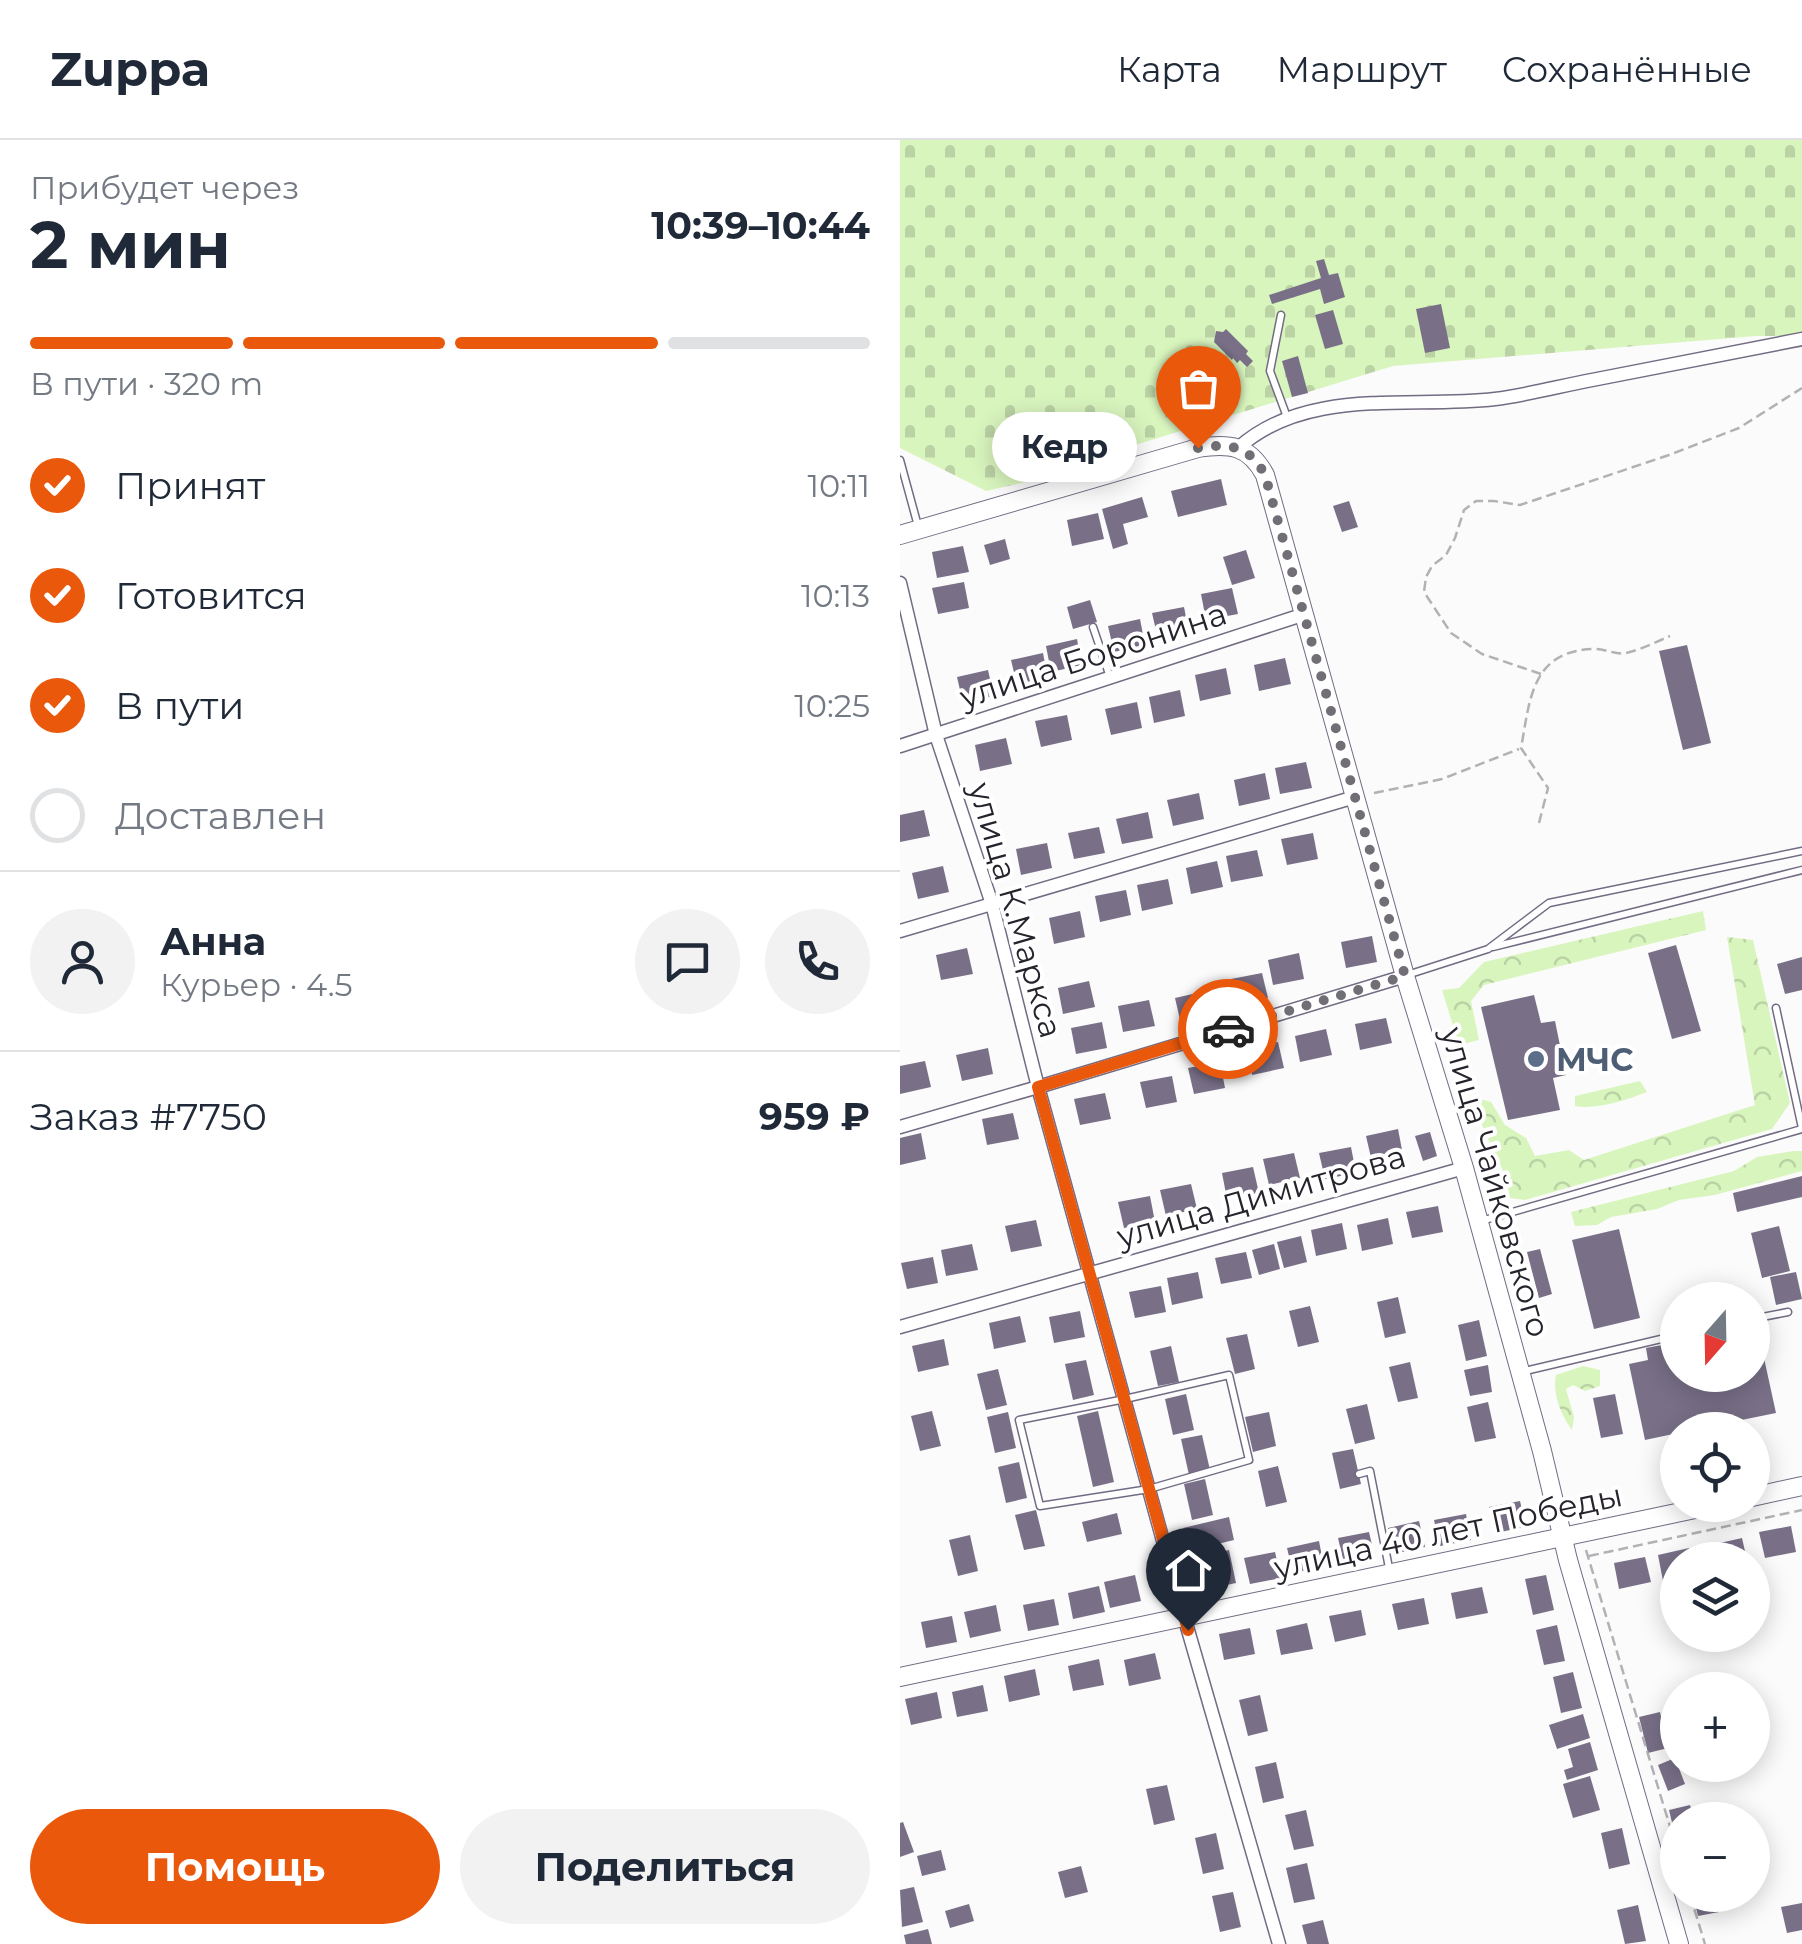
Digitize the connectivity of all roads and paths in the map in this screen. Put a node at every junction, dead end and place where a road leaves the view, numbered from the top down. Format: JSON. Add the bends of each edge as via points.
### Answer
{"nodes":[{"id":1,"x":1281,"y":315,"type":"dead end"},
{"id":2,"x":1802,"y":339,"type":"edge"},
{"id":3,"x":1802,"y":388,"type":"edge"},
{"id":4,"x":1288,"y":418,"type":"junction"},
{"id":5,"x":1238,"y":448,"type":"junction"},
{"id":6,"x":900,"y":460,"type":"edge"},
{"id":7,"x":919,"y":529,"type":"junction"},
{"id":8,"x":900,"y":535,"type":"edge"},
{"id":9,"x":900,"y":583,"type":"edge"},
{"id":10,"x":1302,"y":614,"type":"junction"},
{"id":11,"x":1092,"y":627,"type":"dead end"},
{"id":12,"x":1670,"y":636,"type":"dead end"},
{"id":13,"x":1541,"y":674,"type":"junction"},
{"id":14,"x":1110,"y":678,"type":"junction"},
{"id":15,"x":936,"y":735,"type":"junction"},
{"id":16,"x":900,"y":746,"type":"edge"},
{"id":17,"x":1520,"y":748,"type":"junction"},
{"id":18,"x":1354,"y":798,"type":"junction"},
{"id":19,"x":1539,"y":823,"type":"dead end"},
{"id":20,"x":1802,"y":852,"type":"edge"},
{"id":21,"x":1802,"y":870,"type":"edge"},
{"id":22,"x":992,"y":904,"type":"junction"},
{"id":23,"x":900,"y":931,"type":"edge"},
{"id":24,"x":1488,"y":949,"type":"junction"},
{"id":25,"x":1405,"y":976,"type":"junction"},
{"id":26,"x":1776,"y":1008,"type":"dead end"},
{"id":27,"x":1038,"y":1087,"type":"junction"},
{"id":28,"x":900,"y":1126,"type":"edge"},
{"id":29,"x":1802,"y":1129,"type":"edge"},
{"id":30,"x":1464,"y":1168,"type":"junction"},
{"id":31,"x":1479,"y":1222,"type":"junction"},
{"id":32,"x":1090,"y":1272,"type":"junction"},
{"id":33,"x":1788,"y":1312,"type":"dead end"},
{"id":34,"x":1770,"y":1316,"type":"edge"},
{"id":35,"x":900,"y":1327,"type":"edge"},
{"id":36,"x":1660,"y":1340,"type":"edge"},
{"id":37,"x":1518,"y":1373,"type":"junction"},
{"id":38,"x":1124,"y":1400,"type":"junction"},
{"id":39,"x":1358,"y":1474,"type":"dead end"},
{"id":40,"x":1802,"y":1486,"type":"edge"},
{"id":41,"x":1149,"y":1489,"type":"junction"},
{"id":42,"x":1770,"y":1492,"type":"edge"},
{"id":43,"x":1802,"y":1510,"type":"edge"},
{"id":44,"x":1660,"y":1517,"type":"edge"},
{"id":45,"x":1583,"y":1534,"type":"junction"},
{"id":46,"x":1562,"y":1538,"type":"junction"},
{"id":47,"x":1587,"y":1556,"type":"junction"},
{"id":48,"x":1390,"y":1574,"type":"junction"},
{"id":49,"x":1184,"y":1617,"type":"junction"},
{"id":50,"x":900,"y":1677,"type":"edge"},
{"id":51,"x":1662,"y":1802,"type":"edge"},
{"id":52,"x":1695,"y":1912,"type":"edge"},
{"id":53,"x":1278,"y":1944,"type":"edge"},
{"id":54,"x":1679,"y":1944,"type":"edge"},
{"id":55,"x":1705,"y":1944,"type":"edge"}],
"edges":[{"from":1,"to":4,"type":"lane","via":[[1270,371]]},
{"from":2,"to":4,"type":"street","via":[[1495,399],[1362,404]]},
{"from":3,"to":13,"type":"path","via":[[1738,428],[1669,455],[1520,505],[1476,501],[1464,510],[1456,538],[1432,566],[1424,592],[1451,633],[1482,654]]},
{"from":4,"to":5,"type":"street"},
{"from":5,"to":7,"type":"street","via":[[1198,448]]},
{"from":5,"to":10,"type":"street","name":"улица Чайковского","via":[[1265,475]]},
{"from":6,"to":7,"type":"lane"},
{"from":7,"to":8,"type":"street"},
{"from":9,"to":15,"type":"street","name":"улица К.Маркса"},
{"from":10,"to":14,"type":"street","name":"улица Боронина"},
{"from":10,"to":18,"type":"street","name":"улица Чайковского"},
{"from":11,"to":14,"type":"lane"},
{"from":12,"to":13,"type":"path","via":[[1624,654],[1595,649],[1566,655]]},
{"from":13,"to":17,"type":"path"},
{"from":14,"to":15,"type":"street","name":"улица Боронина"},
{"from":15,"to":16,"type":"street","name":"улица Боронина"},
{"from":15,"to":22,"type":"street","name":"улица К.Маркса"},
{"from":17,"to":18,"type":"path","via":[[1442,779]]},
{"from":17,"to":19,"type":"path","via":[[1548,788]]},
{"from":18,"to":22,"type":"street"},
{"from":18,"to":25,"type":"street","name":"улица Чайковского"},
{"from":20,"to":24,"type":"lane","via":[[1549,903]]},
{"from":21,"to":24,"type":"lane"},
{"from":22,"to":23,"type":"street"},
{"from":22,"to":27,"type":"street","name":"улица К.Маркса"},
{"from":24,"to":25,"type":"lane"},
{"from":25,"to":27,"type":"street"},
{"from":25,"to":30,"type":"street","name":"улица Чайковского"},
{"from":26,"to":29,"type":"lane"},
{"from":27,"to":28,"type":"street"},
{"from":27,"to":32,"type":"street","name":"улица К.Маркса"},
{"from":29,"to":31,"type":"lane"},
{"from":30,"to":31,"type":"street","name":"улица Чайковского"},
{"from":30,"to":32,"type":"street","name":"улица Димитрова"},
{"from":31,"to":37,"type":"street","name":"улица Чайковского"},
{"from":32,"to":35,"type":"street","name":"улица Димитрова"},
{"from":32,"to":38,"type":"street","name":"улица К.Маркса"},
{"from":33,"to":34,"type":"lane"},
{"from":36,"to":37,"type":"lane"},
{"from":37,"to":46,"type":"street","name":"улица Чайковского"},
{"from":38,"to":41,"type":"street","name":"улица К.Маркса"},
{"from":38,"to":41,"type":"lane","via":[[1230,1375],[1249,1460]]},
{"from":38,"to":41,"type":"lane","via":[[1019,1420],[1040,1506]]},
{"from":39,"to":48,"type":"lane","via":[[1370,1470]]},
{"from":40,"to":42,"type":"street"},
{"from":41,"to":49,"type":"street","name":"улица К.Маркса"},
{"from":43,"to":47,"type":"path"},
{"from":44,"to":45,"type":"street","name":"улица 40 лет Победы"},
{"from":45,"to":46,"type":"street","name":"улица 40 лет Победы"},
{"from":45,"to":47,"type":"path"},
{"from":46,"to":48,"type":"street","name":"улица 40 лет Победы"},
{"from":46,"to":54,"type":"street","name":"улица Чайковского"},
{"from":47,"to":51,"type":"path"},
{"from":48,"to":49,"type":"street","name":"улица 40 лет Победы"},
{"from":49,"to":50,"type":"street","name":"улица 40 лет Победы"},
{"from":49,"to":53,"type":"street","name":"улица К.Маркса"},
{"from":52,"to":55,"type":"path"}]}
